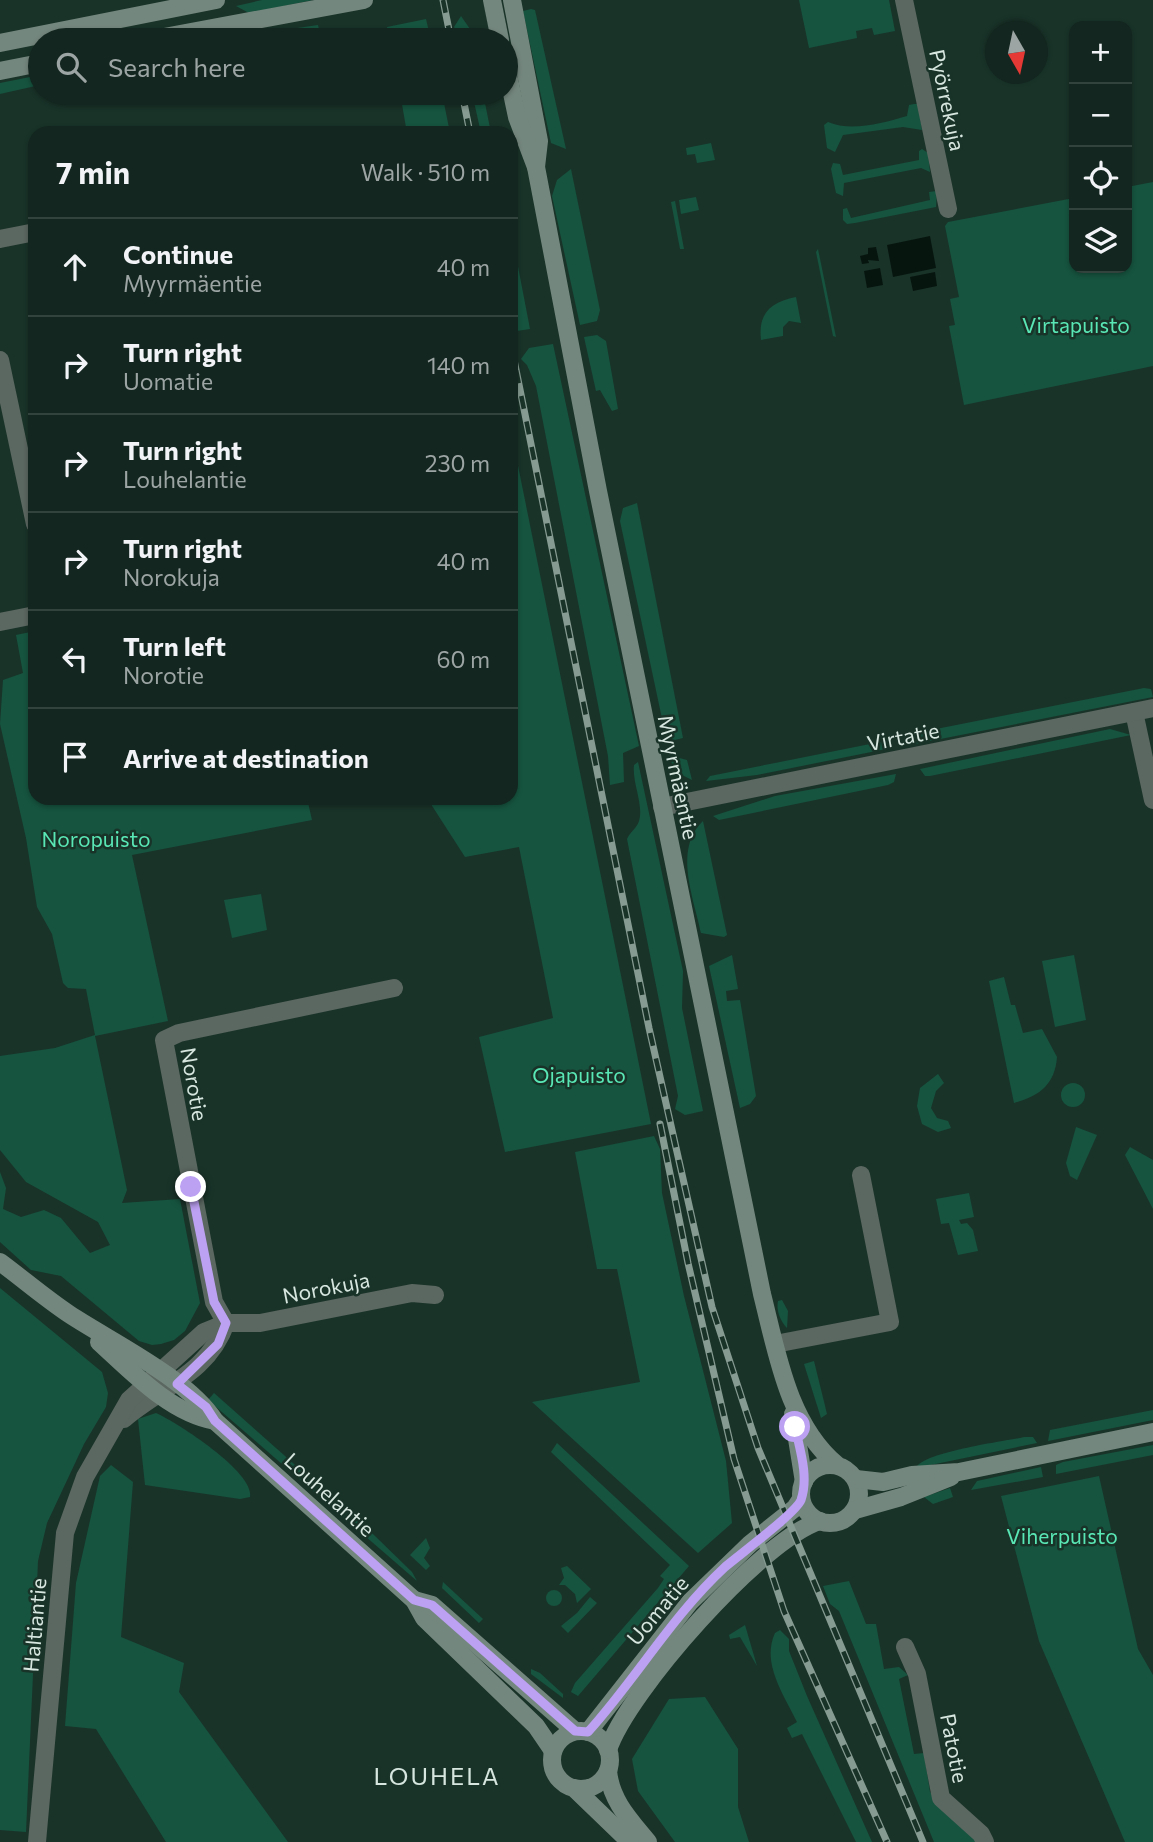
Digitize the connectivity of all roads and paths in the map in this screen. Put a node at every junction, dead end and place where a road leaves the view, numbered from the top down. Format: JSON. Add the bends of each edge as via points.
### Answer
{"nodes":[{"id":1,"x":218,"y":0,"type":"edge"},
{"id":2,"x":364,"y":0,"type":"edge"},
{"id":3,"x":492,"y":0,"type":"edge"},
{"id":4,"x":512,"y":0,"type":"edge"},
{"id":5,"x":904,"y":0,"type":"edge"},
{"id":6,"x":193,"y":2,"type":"edge"},
{"id":7,"x":213,"y":27,"type":"junction"},
{"id":8,"x":71,"y":28,"type":"edge"},
{"id":9,"x":208,"y":28,"type":"edge"},
{"id":10,"x":498,"y":28,"type":"edge"},
{"id":11,"x":517,"y":28,"type":"edge"},
{"id":12,"x":518,"y":31,"type":"edge"},
{"id":13,"x":28,"y":37,"type":"edge"},
{"id":14,"x":0,"y":43,"type":"edge"},
{"id":15,"x":28,"y":65,"type":"edge"},
{"id":16,"x":0,"y":71,"type":"edge"},
{"id":17,"x":515,"y":105,"type":"edge"},
{"id":18,"x":536,"y":167,"type":"junction"},
{"id":19,"x":948,"y":209,"type":"dead end"},
{"id":20,"x":28,"y":233,"type":"edge"},
{"id":21,"x":0,"y":239,"type":"edge"},
{"id":22,"x":0,"y":360,"type":"edge"},
{"id":23,"x":28,"y":491,"type":"edge"},
{"id":24,"x":28,"y":616,"type":"edge"},
{"id":25,"x":0,"y":622,"type":"edge"},
{"id":26,"x":1153,"y":708,"type":"edge"},
{"id":27,"x":1134,"y":712,"type":"junction"},
{"id":28,"x":1153,"y":800,"type":"edge"},
{"id":29,"x":662,"y":807,"type":"junction"},
{"id":30,"x":394,"y":988,"type":"dead end"},
{"id":31,"x":861,"y":1175,"type":"dead end"},
{"id":32,"x":0,"y":1262,"type":"edge"},
{"id":33,"x":435,"y":1295,"type":"dead end"},
{"id":34,"x":226,"y":1323,"type":"junction"},
{"id":35,"x":775,"y":1344,"type":"junction"},
{"id":36,"x":153,"y":1378,"type":"junction"},
{"id":37,"x":169,"y":1389,"type":"junction"},
{"id":38,"x":790,"y":1394,"type":"junction"},
{"id":39,"x":117,"y":1424,"type":"junction"},
{"id":40,"x":1153,"y":1432,"type":"edge"},
{"id":41,"x":837,"y":1465,"type":"junction"},
{"id":42,"x":959,"y":1472,"type":"junction"},
{"id":43,"x":856,"y":1479,"type":"junction"},
{"id":44,"x":803,"y":1490,"type":"junction"},
{"id":45,"x":855,"y":1510,"type":"junction"},
{"id":46,"x":820,"y":1521,"type":"junction"},
{"id":47,"x":414,"y":1600,"type":"junction"},
{"id":48,"x":905,"y":1647,"type":"dead end"},
{"id":49,"x":581,"y":1732,"type":"junction"},
{"id":50,"x":608,"y":1750,"type":"junction"},
{"id":51,"x":553,"y":1751,"type":"junction"},
{"id":52,"x":608,"y":1771,"type":"junction"},
{"id":53,"x":575,"y":1788,"type":"junction"},
{"id":54,"x":37,"y":1842,"type":"edge"},
{"id":55,"x":630,"y":1842,"type":"edge"},
{"id":56,"x":648,"y":1842,"type":"edge"},
{"id":57,"x":985,"y":1842,"type":"edge"}],
"edges":[{"from":1,"to":6,"type":"street"},
{"from":1,"to":7,"type":"street"},
{"from":2,"to":7,"type":"street"},
{"from":3,"to":10,"type":"street"},
{"from":4,"to":11,"type":"street","name":"Myyrmäentie"},
{"from":5,"to":19,"type":"street","name":"Pyörrekuja"},
{"from":6,"to":7,"type":"street"},
{"from":6,"to":8,"type":"street"},
{"from":7,"to":9,"type":"street"},
{"from":12,"to":18,"type":"street","name":"Myyrmäentie","via":[[539,141]]},
{"from":13,"to":14,"type":"street"},
{"from":15,"to":16,"type":"street"},
{"from":17,"to":18,"type":"street","name":"Myyrmäentie"},
{"from":18,"to":29,"type":"street","name":"Myyrmäentie"},
{"from":20,"to":21,"type":"street"},
{"from":22,"to":23,"type":"street"},
{"from":24,"to":25,"type":"street"},
{"from":26,"to":27,"type":"street","name":"Virtatie"},
{"from":27,"to":28,"type":"street"},
{"from":27,"to":29,"type":"street","name":"Virtatie"},
{"from":29,"to":35,"type":"street","name":"Myyrmäentie"},
{"from":30,"to":34,"type":"street","name":"Norotie","via":[[179,1033],[164,1041],[214,1302]]},
{"from":31,"to":35,"type":"street","via":[[890,1322]]},
{"from":32,"to":36,"type":"street","name":"Louhelantie"},
{"from":33,"to":34,"type":"street","name":"Norokuja","via":[[412,1293],[260,1323]]},
{"from":34,"to":36,"type":"street","name":"Norokuja","via":[[204,1332]]},
{"from":34,"to":37,"type":"street","via":[[218,1344]]},
{"from":35,"to":38,"type":"street","name":"Myyrmäentie"},
{"from":36,"to":37,"type":"street","name":"Louhelantie"},
{"from":36,"to":39,"type":"street","name":"Haltiantie","via":[[129,1400]]},
{"from":37,"to":39,"type":"street","name":"Haltiantie"},
{"from":37,"to":47,"type":"street","name":"Louhelantie","via":[[206,1407],[215,1421]]},
{"from":38,"to":41,"type":"street","name":"Myyrmäentie","via":[[814,1442]]},
{"from":38,"to":44,"type":"street","name":"Myyrmäentie"},
{"from":39,"to":54,"type":"street","name":"Haltiantie","via":[[85,1477],[65,1533]]},
{"from":40,"to":42,"type":"street"},
{"from":41,"to":43,"type":"street"},
{"from":41,"to":44,"type":"street","via":[[817,1468]]},
{"from":42,"to":43,"type":"street","via":[[883,1482]]},
{"from":42,"to":45,"type":"street","via":[[901,1497]]},
{"from":43,"to":45,"type":"street","via":[[860,1496]]},
{"from":44,"to":46,"type":"street","via":[[808,1512]]},
{"from":44,"to":49,"type":"street","name":"Uomatie","via":[[795,1508],[690,1602]]},
{"from":45,"to":46,"type":"street","via":[[839,1522]]},
{"from":46,"to":50,"type":"street","name":"Uomatie","via":[[803,1527],[756,1565],[704,1615],[622,1721]]},
{"from":47,"to":49,"type":"street","name":"Louhelantie","via":[[432,1605]]},
{"from":47,"to":51,"type":"street","name":"Louhelantie","via":[[424,1618],[536,1726]]},
{"from":48,"to":57,"type":"street","name":"Patotie","via":[[917,1674],[941,1798]]},
{"from":49,"to":50,"type":"street","via":[[599,1738]]},
{"from":49,"to":51,"type":"street","via":[[562,1738]]},
{"from":50,"to":52,"type":"street"},
{"from":51,"to":53,"type":"street","via":[[557,1777]]},
{"from":52,"to":53,"type":"street","via":[[594,1786]]},
{"from":52,"to":56,"type":"street","via":[[618,1804]]},
{"from":53,"to":55,"type":"street"}]}
